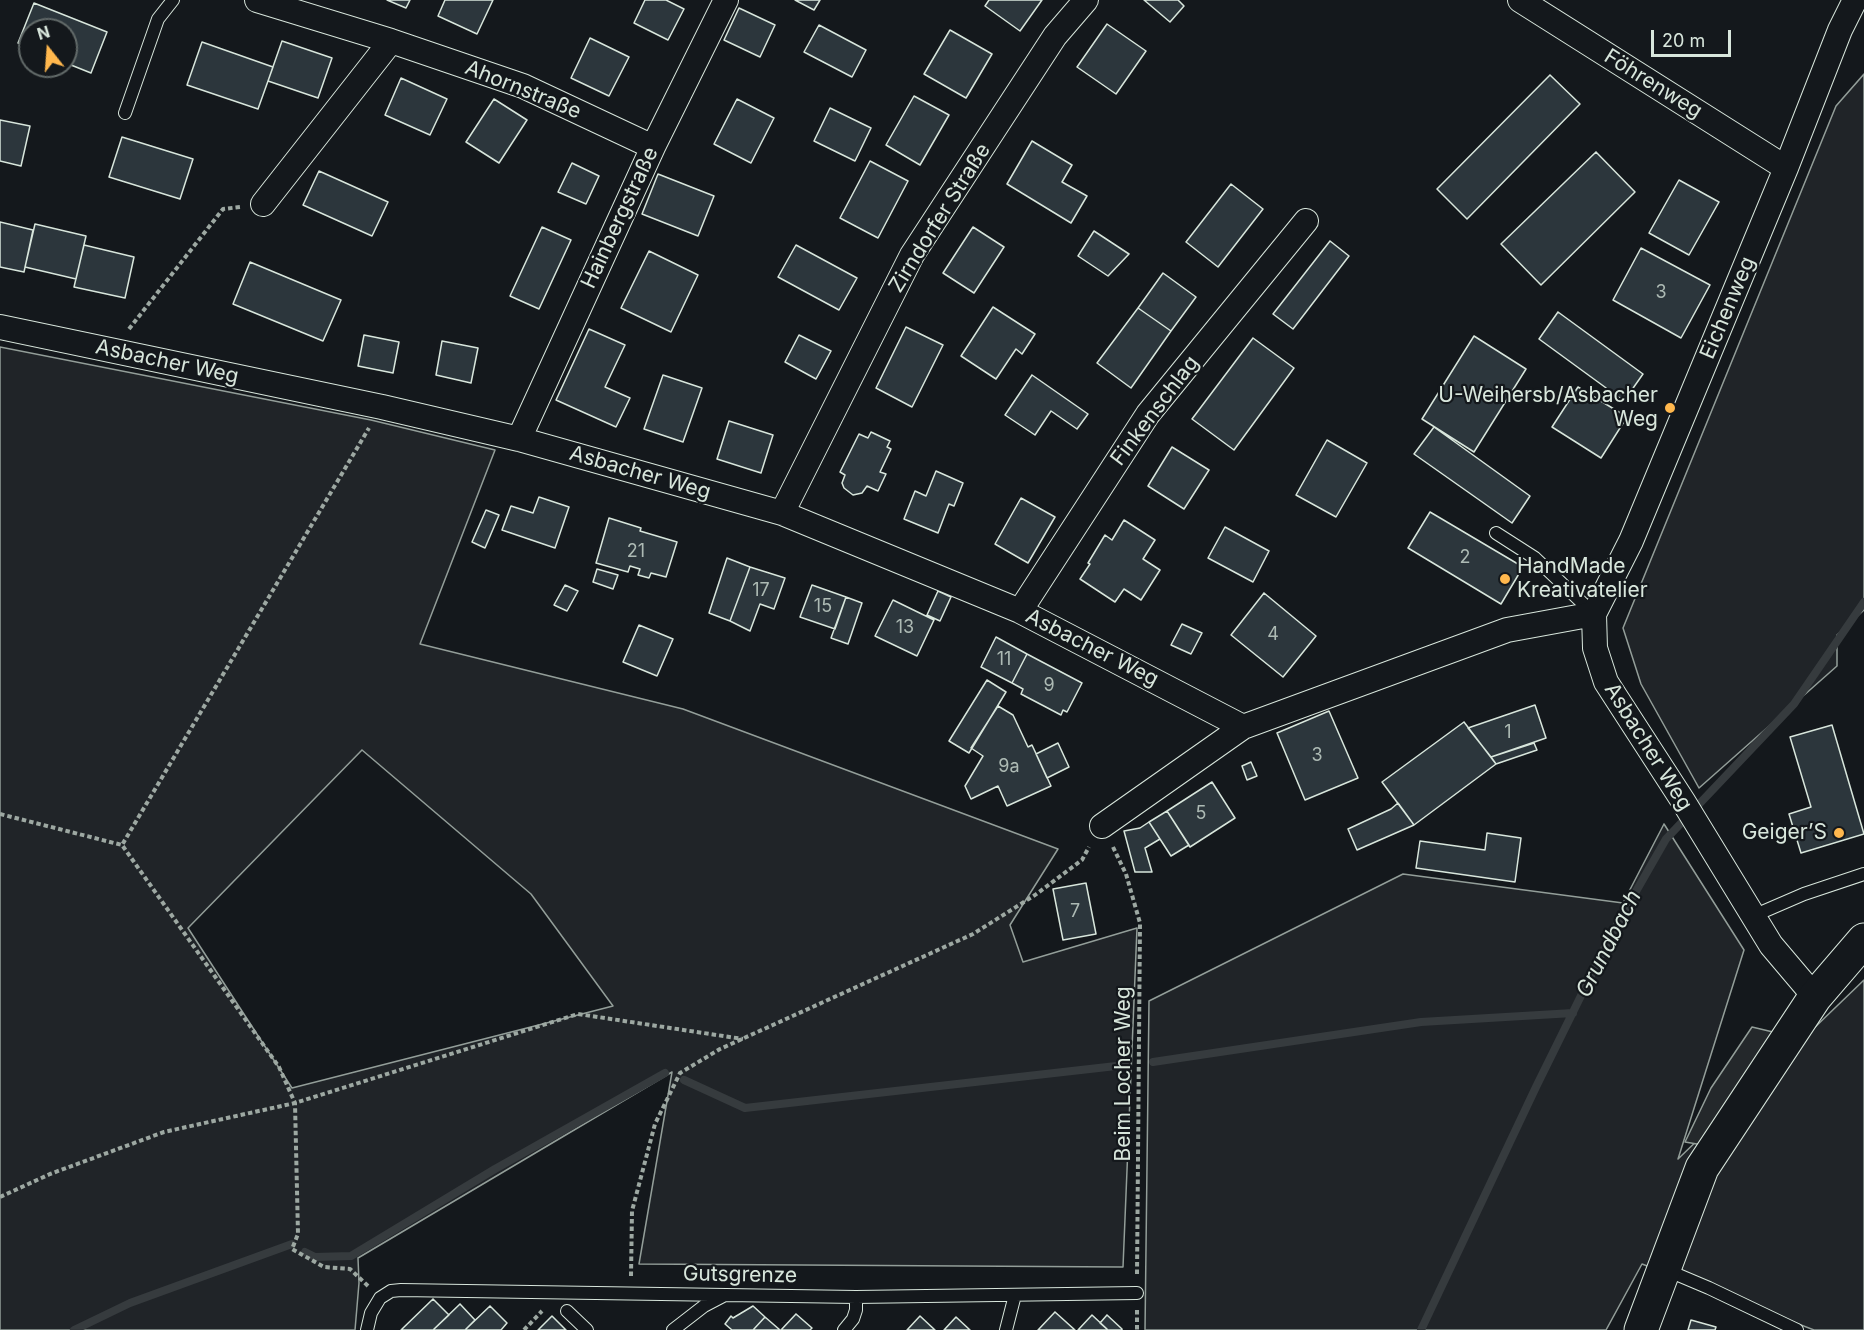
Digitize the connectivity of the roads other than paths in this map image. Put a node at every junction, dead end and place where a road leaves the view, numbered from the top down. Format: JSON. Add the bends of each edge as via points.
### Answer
{"nodes":[{"id":1,"x":173,"y":0,"type":"edge"},
{"id":2,"x":257,"y":0,"type":"edge"},
{"id":3,"x":726,"y":0,"type":"edge"},
{"id":4,"x":1086,"y":0,"type":"edge"},
{"id":5,"x":1520,"y":0,"type":"edge"},
{"id":6,"x":1855,"y":0,"type":"edge"},
{"id":7,"x":391,"y":40,"type":"junction"},
{"id":8,"x":125,"y":113,"type":"dead end"},
{"id":9,"x":653,"y":147,"type":"junction"},
{"id":10,"x":1786,"y":168,"type":"junction"},
{"id":11,"x":263,"y":204,"type":"road end"},
{"id":12,"x":1306,"y":221,"type":"dead end"},
{"id":13,"x":0,"y":327,"type":"edge"},
{"id":14,"x":519,"y":439,"type":"junction"},
{"id":15,"x":782,"y":513,"type":"junction"},
{"id":16,"x":1496,"y":533,"type":"dead end"},
{"id":17,"x":1020,"y":611,"type":"junction"},
{"id":18,"x":1594,"y":614,"type":"junction"},
{"id":19,"x":1243,"y":727,"type":"junction"},
{"id":20,"x":1102,"y":826,"type":"road end"},
{"id":21,"x":1864,"y":874,"type":"edge"},
{"id":22,"x":1753,"y":916,"type":"junction"},
{"id":23,"x":1864,"y":940,"type":"edge"},
{"id":24,"x":1815,"y":997,"type":"junction"},
{"id":25,"x":1663,"y":1268,"type":"junction"},
{"id":26,"x":1137,"y":1293,"type":"road end"},
{"id":27,"x":726,"y":1294,"type":"junction"},
{"id":28,"x":1015,"y":1295,"type":"junction"},
{"id":29,"x":856,"y":1297,"type":"junction"},
{"id":30,"x":567,"y":1311,"type":"dead end"},
{"id":31,"x":367,"y":1330,"type":"edge"},
{"id":32,"x":587,"y":1330,"type":"edge"},
{"id":33,"x":673,"y":1330,"type":"edge"},
{"id":34,"x":844,"y":1330,"type":"edge"},
{"id":35,"x":1006,"y":1330,"type":"edge"},
{"id":36,"x":1641,"y":1330,"type":"edge"},
{"id":37,"x":1797,"y":1330,"type":"edge"}],
"edges":[{"from":1,"to":8,"type":"lane","via":[[158,19]]},
{"from":2,"to":7,"type":"street","name":"Ahornstraße"},
{"from":3,"to":9,"type":"street","name":"Hainbergstraße"},
{"from":4,"to":15,"type":"street","name":"Zirndorfer Straße","via":[[1055,36],[912,255]]},
{"from":5,"to":10,"type":"street","name":"Föhrenweg"},
{"from":6,"to":10,"type":"street","name":"Eichenweg"},
{"from":7,"to":9,"type":"street","name":"Ahornstraße","via":[[523,86]]},
{"from":7,"to":11,"type":"street"},
{"from":9,"to":14,"type":"street","name":"Hainbergstraße"},
{"from":10,"to":18,"type":"street","name":"Eichenweg","via":[[1630,541]]},
{"from":12,"to":17,"type":"street","name":"Finkenschlag","via":[[1148,414]]},
{"from":13,"to":14,"type":"street","name":"Asbacher Weg"},
{"from":14,"to":15,"type":"street","name":"Asbacher Weg"},
{"from":15,"to":17,"type":"street","name":"Asbacher Weg"},
{"from":16,"to":18,"type":"lane","via":[[1535,558]]},
{"from":17,"to":19,"type":"street","name":"Asbacher Weg"},
{"from":18,"to":19,"type":"street","via":[[1507,630]]},
{"from":18,"to":22,"type":"street","name":"Asbacher Weg","via":[[1595,648],[1606,682]]},
{"from":19,"to":20,"type":"street"},
{"from":21,"to":22,"type":"lane"},
{"from":22,"to":24,"type":"street","name":"Asbacher Weg","via":[[1771,945]]},
{"from":23,"to":24,"type":"street"},
{"from":24,"to":25,"type":"street","via":[[1702,1168]]},
{"from":25,"to":36,"type":"street"},
{"from":25,"to":37,"type":"lane"},
{"from":26,"to":28,"type":"lane","name":"Gutsgrenze"},
{"from":27,"to":29,"type":"lane","name":"Gutsgrenze"},
{"from":27,"to":31,"type":"lane","name":"Gutsgrenze","via":[[391,1291],[380,1298]]},
{"from":27,"to":33,"type":"lane"},
{"from":28,"to":29,"type":"lane","name":"Gutsgrenze"},
{"from":28,"to":35,"type":"lane"},
{"from":29,"to":34,"type":"lane","via":[[853,1319]]},
{"from":30,"to":32,"type":"lane"}]}
